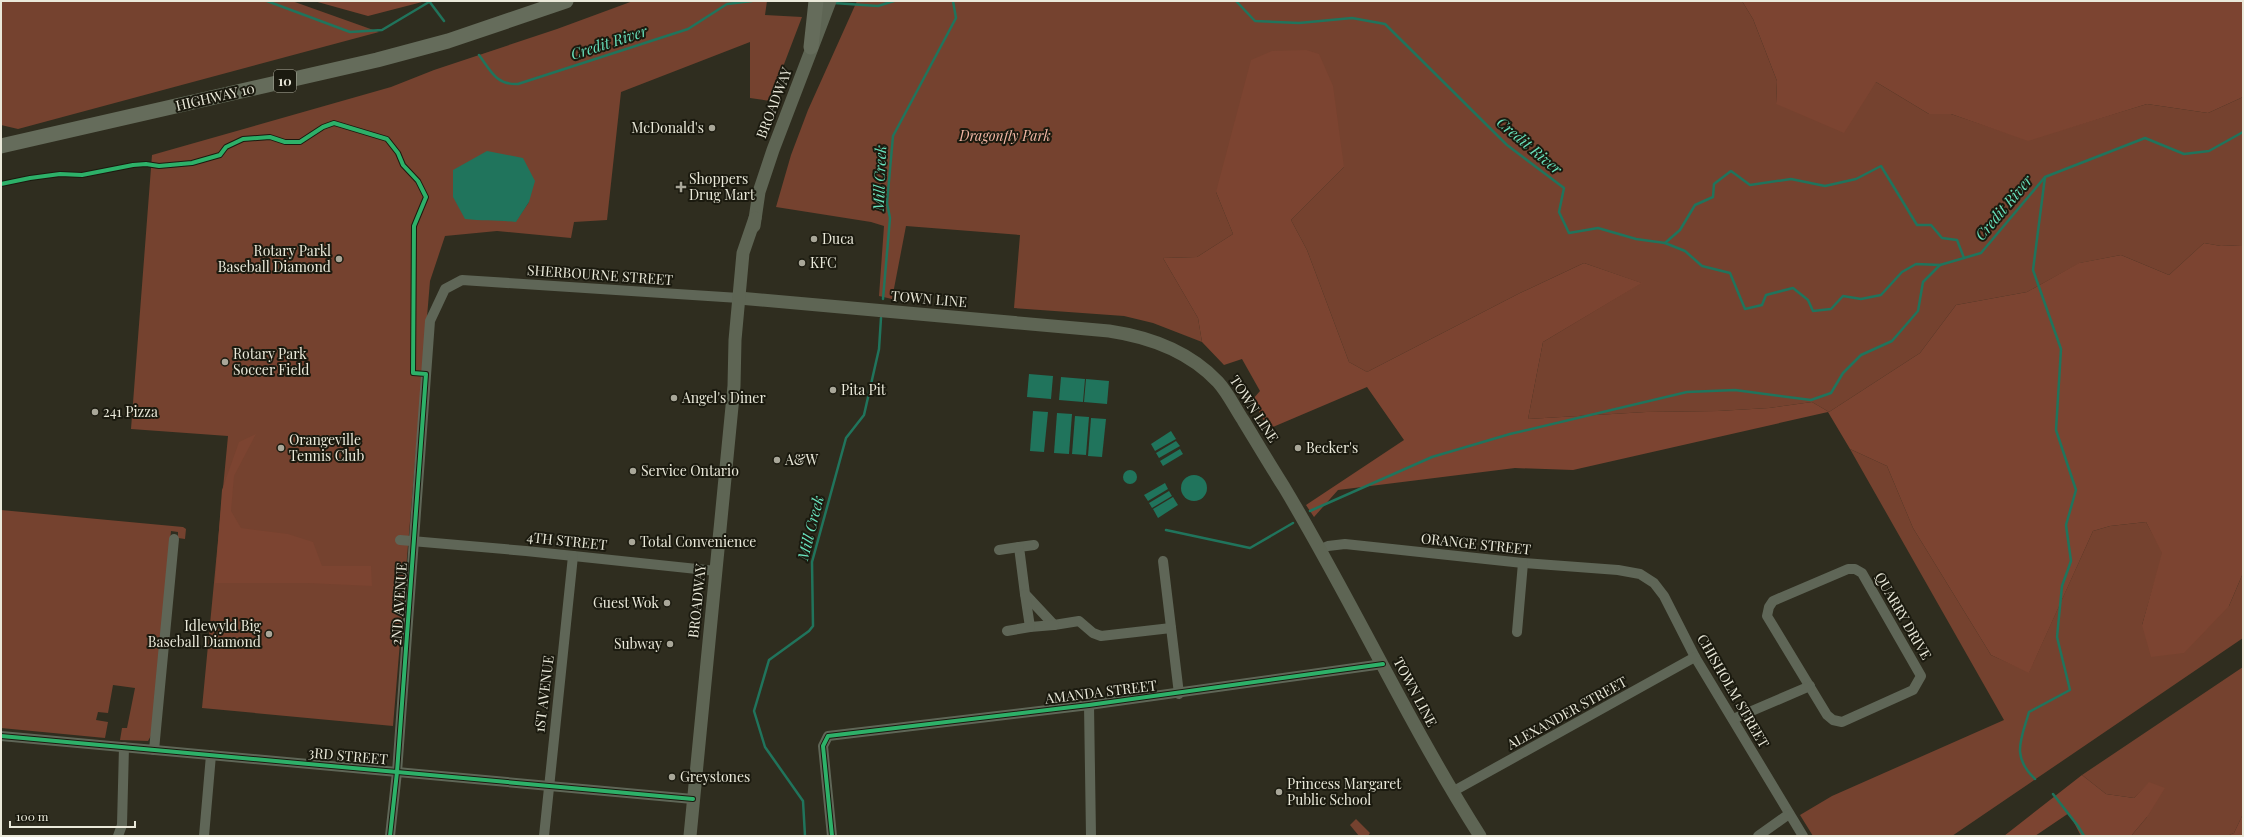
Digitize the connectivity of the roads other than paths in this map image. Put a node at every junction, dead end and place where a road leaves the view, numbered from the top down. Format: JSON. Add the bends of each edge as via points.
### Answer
{"nodes":[{"id":1,"x":566,"y":1,"type":"edge"},
{"id":2,"x":822,"y":5,"type":"edge"},
{"id":3,"x":811,"y":47,"type":"joint"},
{"id":4,"x":1,"y":146,"type":"edge"},
{"id":5,"x":459,"y":282,"type":"joint"},
{"id":6,"x":742,"y":298,"type":"junction"},
{"id":7,"x":174,"y":540,"type":"dead end"},
{"id":8,"x":400,"y":540,"type":"dead end"},
{"id":9,"x":414,"y":541,"type":"junction"},
{"id":10,"x":1034,"y":545,"type":"dead end"},
{"id":11,"x":1019,"y":547,"type":"junction"},
{"id":12,"x":1321,"y":549,"type":"junction"},
{"id":13,"x":999,"y":550,"type":"dead end"},
{"id":14,"x":574,"y":556,"type":"junction"},
{"id":15,"x":1164,"y":561,"type":"dead end"},
{"id":16,"x":1523,"y":563,"type":"junction"},
{"id":17,"x":716,"y":570,"type":"junction"},
{"id":18,"x":1629,"y":571,"type":"joint"},
{"id":19,"x":1025,"y":594,"type":"junction"},
{"id":20,"x":1054,"y":625,"type":"junction"},
{"id":21,"x":1030,"y":627,"type":"junction"},
{"id":22,"x":1171,"y":628,"type":"junction"},
{"id":23,"x":1007,"y":631,"type":"dead end"},
{"id":24,"x":1517,"y":632,"type":"dead end"},
{"id":25,"x":1695,"y":657,"type":"junction"},
{"id":26,"x":1383,"y":664,"type":"junction"},
{"id":27,"x":1810,"y":686,"type":"junction"},
{"id":28,"x":1179,"y":694,"type":"junction"},
{"id":29,"x":1089,"y":705,"type":"junction"},
{"id":30,"x":1732,"y":719,"type":"junction"},
{"id":31,"x":1,"y":736,"type":"edge"},
{"id":32,"x":124,"y":747,"type":"junction"},
{"id":33,"x":154,"y":750,"type":"junction"},
{"id":34,"x":211,"y":755,"type":"junction"},
{"id":35,"x":397,"y":772,"type":"junction"},
{"id":36,"x":548,"y":786,"type":"junction"},
{"id":37,"x":1452,"y":792,"type":"junction"},
{"id":38,"x":693,"y":799,"type":"junction"},
{"id":39,"x":1789,"y":814,"type":"junction"},
{"id":40,"x":118,"y":836,"type":"edge"},
{"id":41,"x":204,"y":836,"type":"edge"},
{"id":42,"x":390,"y":836,"type":"edge"},
{"id":43,"x":544,"y":836,"type":"edge"},
{"id":44,"x":690,"y":836,"type":"edge"},
{"id":45,"x":832,"y":836,"type":"edge"},
{"id":46,"x":1091,"y":836,"type":"edge"},
{"id":47,"x":1480,"y":836,"type":"edge"},
{"id":48,"x":1758,"y":836,"type":"edge"},
{"id":49,"x":1802,"y":836,"type":"edge"}],
"edges":[{"from":1,"to":4,"type":"highway","name":"HIGHWAY 10","number":"10","via":[[448,41],[377,60]]},
{"from":2,"to":3,"type":"highway"},
{"from":3,"to":6,"type":"main road","name":"BROADWAY","via":[[759,192]]},
{"from":5,"to":6,"type":"street","name":"SHERBOURNE STREET","via":[[462,280]]},
{"from":5,"to":9,"type":"street","name":"2ND AVENUE","via":[[445,289],[430,321]]},
{"from":6,"to":12,"type":"main road","name":"TOWN LINE","via":[[1109,331],[1156,341],[1198,364],[1224,390]]},
{"from":6,"to":17,"type":"main road","name":"BROADWAY","via":[[742,340],[735,369]]},
{"from":7,"to":33,"type":"street"},
{"from":8,"to":9,"type":"street","name":"4TH STREET"},
{"from":9,"to":14,"type":"street","name":"4TH STREET"},
{"from":9,"to":35,"type":"street","name":"2ND AVENUE"},
{"from":10,"to":11,"type":"street"},
{"from":11,"to":13,"type":"street"},
{"from":11,"to":19,"type":"street"},
{"from":12,"to":16,"type":"street","name":"ORANGE STREET","via":[[1345,544]]},
{"from":12,"to":26,"type":"main road","name":"TOWN LINE"},
{"from":14,"to":17,"type":"street","name":"4TH STREET"},
{"from":14,"to":36,"type":"street","name":"1ST AVENUE"},
{"from":15,"to":22,"type":"street"},
{"from":16,"to":18,"type":"street","name":"ORANGE STREET"},
{"from":16,"to":24,"type":"street"},
{"from":17,"to":38,"type":"main road","name":"BROADWAY"},
{"from":18,"to":25,"type":"street","name":"CHISHOLM STREET","via":[[1640,574],[1654,583]]},
{"from":19,"to":20,"type":"street"},
{"from":19,"to":21,"type":"street"},
{"from":20,"to":21,"type":"street"},
{"from":20,"to":22,"type":"street","via":[[1079,621],[1093,633],[1101,636]]},
{"from":21,"to":23,"type":"street"},
{"from":22,"to":28,"type":"street"},
{"from":25,"to":30,"type":"street","name":"CHISHOLM STREET"},
{"from":25,"to":37,"type":"street","name":"ALEXANDER STREET"},
{"from":26,"to":28,"type":"street","name":"AMANDA STREET"},
{"from":26,"to":37,"type":"main road","name":"TOWN LINE"},
{"from":27,"to":27,"type":"street","name":"QUARRY DRIVE","via":[[1827,715],[1842,722],[1913,690],[1919,684],[1921,676],[1862,573],[1855,569],[1773,601],[1769,607],[1767,616]]},
{"from":27,"to":30,"type":"street"},
{"from":28,"to":29,"type":"street","name":"AMANDA STREET"},
{"from":29,"to":45,"type":"street","name":"AMANDA STREET","via":[[832,735],[824,742]]},
{"from":29,"to":46,"type":"street"},
{"from":30,"to":39,"type":"street","name":"CHISHOLM STREET"},
{"from":31,"to":32,"type":"street","name":"3RD STREET"},
{"from":32,"to":33,"type":"street","name":"3RD STREET"},
{"from":32,"to":40,"type":"street","via":[[122,825]]},
{"from":33,"to":34,"type":"street","name":"3RD STREET"},
{"from":34,"to":35,"type":"street","name":"3RD STREET"},
{"from":34,"to":41,"type":"street"},
{"from":35,"to":36,"type":"street","name":"3RD STREET"},
{"from":35,"to":42,"type":"street","name":"2ND AVENUE"},
{"from":36,"to":38,"type":"street","name":"3RD STREET"},
{"from":36,"to":43,"type":"street","name":"1ST AVENUE"},
{"from":37,"to":47,"type":"main road","name":"TOWN LINE"},
{"from":38,"to":44,"type":"main road","name":"BROADWAY"},
{"from":39,"to":48,"type":"street"},
{"from":39,"to":49,"type":"street","name":"CHISHOLM STREET"}]}
